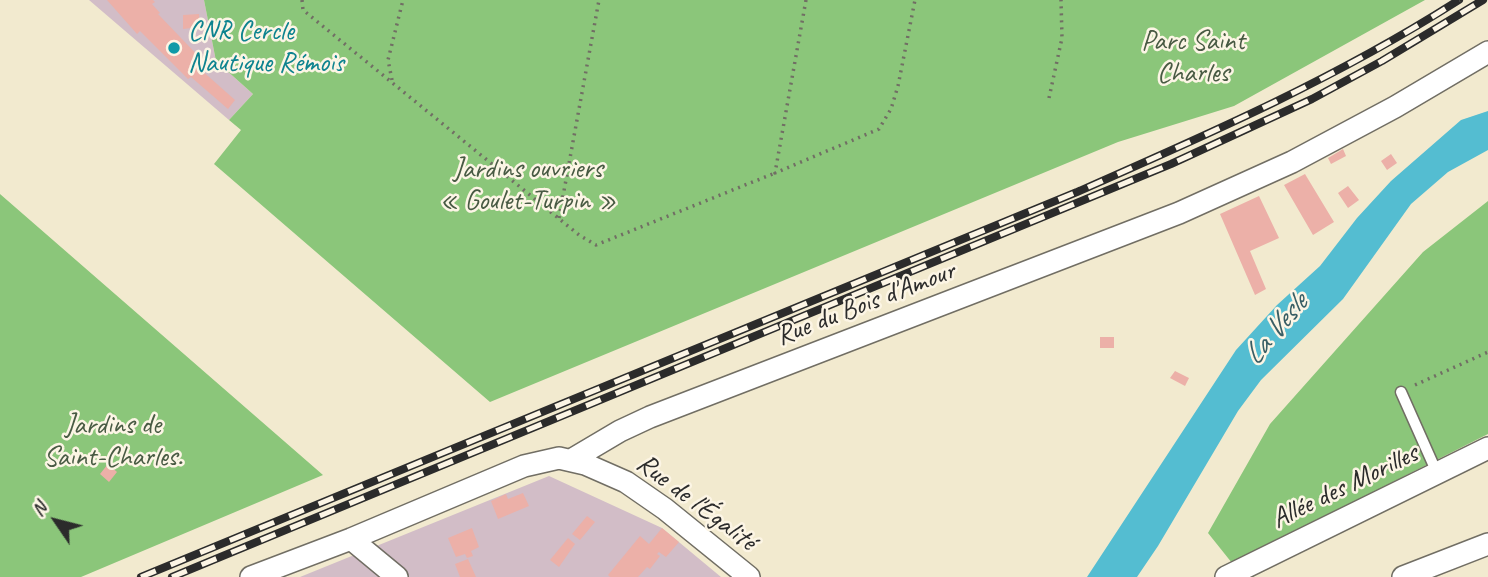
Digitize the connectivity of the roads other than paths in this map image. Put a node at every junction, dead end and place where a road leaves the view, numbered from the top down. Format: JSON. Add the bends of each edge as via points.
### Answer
{"nodes":[{"id":1,"x":1488,"y":52,"type":"edge"},
{"id":2,"x":1401,"y":392,"type":"road end"},
{"id":3,"x":1488,"y":448,"type":"edge"},
{"id":4,"x":571,"y":460,"type":"junction"},
{"id":5,"x":1437,"y":473,"type":"junction"},
{"id":6,"x":351,"y":539,"type":"junction"},
{"id":7,"x":1488,"y":544,"type":"edge"},
{"id":8,"x":251,"y":577,"type":"edge"},
{"id":9,"x":397,"y":577,"type":"edge"},
{"id":10,"x":749,"y":577,"type":"edge"},
{"id":11,"x":1226,"y":577,"type":"edge"},
{"id":12,"x":1403,"y":577,"type":"edge"}],
"edges":[{"from":1,"to":4,"type":"street","name":"Rue du Bois d'Amour","via":[[1292,162],[1103,243],[650,417]]},
{"from":2,"to":5,"type":"lane"},
{"from":3,"to":5,"type":"street","name":"Allée des Morilles"},
{"from":4,"to":6,"type":"street","name":"Rue du Bois d'Amour","via":[[524,466]]},
{"from":4,"to":10,"type":"street","name":"Rue de l'Égalité","via":[[609,473],[647,496]]},
{"from":5,"to":11,"type":"street","name":"Allée des Morilles"},
{"from":6,"to":8,"type":"street","name":"Rue du Bois d'Amour"},
{"from":6,"to":9,"type":"street"},
{"from":7,"to":12,"type":"street"}]}
